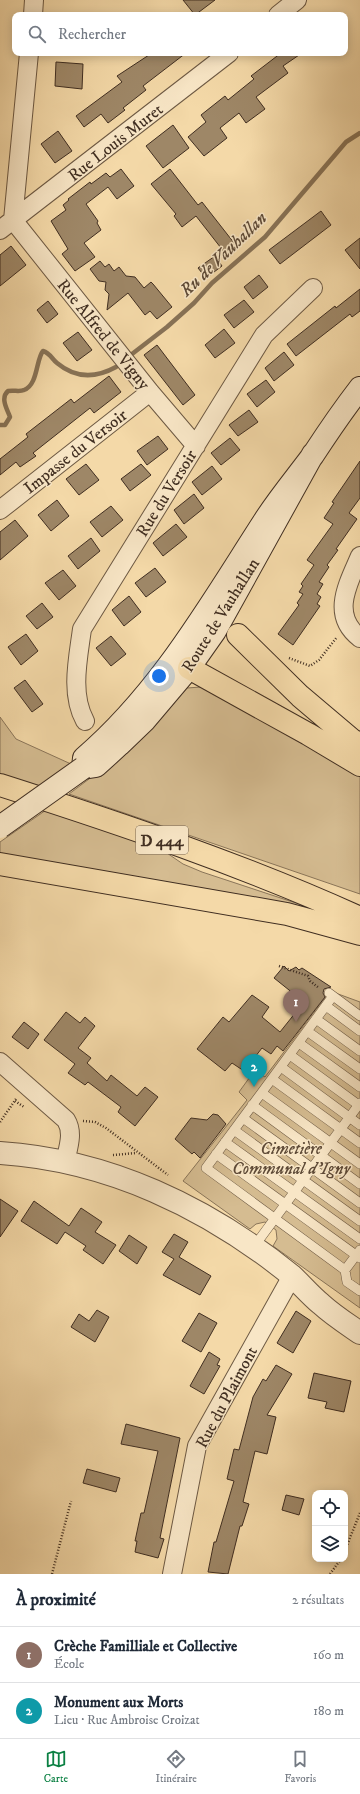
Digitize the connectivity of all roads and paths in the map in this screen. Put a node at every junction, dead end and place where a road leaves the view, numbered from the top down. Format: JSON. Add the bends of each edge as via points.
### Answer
{"nodes":[{"id":1,"x":34,"y":0,"type":"edge"},
{"id":2,"x":297,"y":0,"type":"edge"},
{"id":3,"x":33,"y":12,"type":"edge"},
{"id":4,"x":282,"y":12,"type":"edge"},
{"id":5,"x":29,"y":56,"type":"edge"},
{"id":6,"x":225,"y":56,"type":"edge"},
{"id":7,"x":7,"y":225,"type":"edge"},
{"id":8,"x":313,"y":288,"type":"dead end"},
{"id":9,"x":360,"y":388,"type":"edge"},
{"id":10,"x":150,"y":392,"type":"junction"},
{"id":11,"x":196,"y":446,"type":"junction"},
{"id":12,"x":313,"y":454,"type":"junction"},
{"id":13,"x":0,"y":510,"type":"edge"},
{"id":14,"x":261,"y":550,"type":"junction"},
{"id":15,"x":360,"y":556,"type":"edge"},
{"id":16,"x":215,"y":631,"type":"junction"},
{"id":17,"x":354,"y":633,"type":"edge"},
{"id":18,"x":238,"y":636,"type":"junction"},
{"id":19,"x":186,"y":638,"type":"junction"},
{"id":20,"x":285,"y":656,"type":"dead end"},
{"id":21,"x":189,"y":668,"type":"junction"},
{"id":22,"x":85,"y":721,"type":"dead end"},
{"id":23,"x":360,"y":744,"type":"edge"},
{"id":24,"x":360,"y":766,"type":"edge"},
{"id":25,"x":83,"y":768,"type":"junction"},
{"id":26,"x":0,"y":785,"type":"edge"},
{"id":27,"x":0,"y":827,"type":"edge"},
{"id":28,"x":0,"y":864,"type":"edge"},
{"id":29,"x":360,"y":900,"type":"edge"},
{"id":30,"x":322,"y":901,"type":"junction"},
{"id":31,"x":360,"y":918,"type":"edge"},
{"id":32,"x":360,"y":934,"type":"edge"},
{"id":33,"x":279,"y":966,"type":"dead end"},
{"id":34,"x":331,"y":995,"type":"junction"},
{"id":35,"x":326,"y":1006,"type":"junction"},
{"id":36,"x":360,"y":1016,"type":"edge"},
{"id":37,"x":316,"y":1019,"type":"junction"},
{"id":38,"x":307,"y":1031,"type":"junction"},
{"id":39,"x":360,"y":1031,"type":"edge"},
{"id":40,"x":299,"y":1043,"type":"junction"},
{"id":41,"x":360,"y":1051,"type":"edge"},
{"id":42,"x":290,"y":1055,"type":"junction"},
{"id":43,"x":0,"y":1062,"type":"edge"},
{"id":44,"x":281,"y":1067,"type":"junction"},
{"id":45,"x":360,"y":1069,"type":"edge"},
{"id":46,"x":272,"y":1079,"type":"junction"},
{"id":47,"x":27,"y":1084,"type":"junction"},
{"id":48,"x":360,"y":1088,"type":"edge"},
{"id":49,"x":262,"y":1092,"type":"junction"},
{"id":50,"x":252,"y":1105,"type":"junction"},
{"id":51,"x":359,"y":1105,"type":"edge"},
{"id":52,"x":350,"y":1117,"type":"junction"},
{"id":53,"x":243,"y":1118,"type":"junction"},
{"id":54,"x":0,"y":1122,"type":"edge"},
{"id":55,"x":69,"y":1125,"type":"junction"},
{"id":56,"x":360,"y":1125,"type":"edge"},
{"id":57,"x":341,"y":1129,"type":"junction"},
{"id":58,"x":234,"y":1130,"type":"junction"},
{"id":59,"x":225,"y":1142,"type":"junction"},
{"id":60,"x":331,"y":1143,"type":"junction"},
{"id":61,"x":360,"y":1143,"type":"edge"},
{"id":62,"x":0,"y":1153,"type":"edge"},
{"id":63,"x":216,"y":1154,"type":"junction"},
{"id":64,"x":321,"y":1156,"type":"junction"},
{"id":65,"x":63,"y":1162,"type":"junction"},
{"id":66,"x":150,"y":1163,"type":"dead end"},
{"id":67,"x":360,"y":1164,"type":"edge"},
{"id":68,"x":313,"y":1168,"type":"junction"},
{"id":69,"x":304,"y":1180,"type":"junction"},
{"id":70,"x":360,"y":1184,"type":"edge"},
{"id":71,"x":295,"y":1192,"type":"junction"},
{"id":72,"x":360,"y":1203,"type":"edge"},
{"id":73,"x":286,"y":1204,"type":"junction"},
{"id":74,"x":276,"y":1218,"type":"junction"},
{"id":75,"x":360,"y":1221,"type":"edge"},
{"id":76,"x":360,"y":1239,"type":"edge"},
{"id":77,"x":254,"y":1248,"type":"junction"},
{"id":78,"x":359,"y":1254,"type":"edge"},
{"id":79,"x":345,"y":1270,"type":"junction"},
{"id":80,"x":292,"y":1276,"type":"junction"},
{"id":81,"x":360,"y":1291,"type":"edge"},
{"id":82,"x":360,"y":1333,"type":"edge"},
{"id":83,"x":71,"y":1501,"type":"dead end"},
{"id":84,"x":360,"y":1513,"type":"edge"},
{"id":85,"x":360,"y":1517,"type":"edge"},
{"id":86,"x":348,"y":1543,"type":"edge"},
{"id":87,"x":339,"y":1562,"type":"edge"},
{"id":88,"x":52,"y":1574,"type":"edge"},
{"id":89,"x":172,"y":1574,"type":"edge"},
{"id":90,"x":330,"y":1574,"type":"edge"}],
"edges":[{"from":1,"to":3,"type":"street"},
{"from":2,"to":4,"type":"street"},
{"from":5,"to":7,"type":"street"},
{"from":6,"to":7,"type":"street","name":"Rue Louis Muret"},
{"from":7,"to":10,"type":"street","name":"Rue Alfred de Vigny"},
{"from":8,"to":11,"type":"street","name":"Rue du Versoir","via":[[264,335]]},
{"from":9,"to":12,"type":"main road","name":"Route de Vauhallan"},
{"from":10,"to":11,"type":"street","name":"Rue Alfred de Vigny"},
{"from":10,"to":13,"type":"street","name":"Impasse du Versoir"},
{"from":11,"to":22,"type":"street","name":"Rue du Versoir","via":[[82,629],[77,670],[78,709]]},
{"from":12,"to":14,"type":"main road","name":"Route de Vauhallan"},
{"from":12,"to":19,"type":"main road","name":"Route de Vauhallan","via":[[264,521]]},
{"from":14,"to":16,"type":"main road","name":"Route de Vauhallan"},
{"from":14,"to":18,"type":"main road","via":[[260,566],[242,599],[237,621]]},
{"from":15,"to":17,"type":"street","via":[[344,597],[343,611]]},
{"from":16,"to":18,"type":"main road"},
{"from":16,"to":19,"type":"main road"},
{"from":16,"to":21,"type":"main road","name":"Route de Vauhallan"},
{"from":17,"to":20,"type":"path","via":[[334,639],[319,660],[310,666]]},
{"from":18,"to":23,"type":"main road","via":[[300,696]]},
{"from":19,"to":21,"type":"main road"},
{"from":19,"to":25,"type":"main road","name":"Route de Vauhallan","via":[[134,710],[84,758]]},
{"from":21,"to":24,"type":"main road"},
{"from":21,"to":25,"type":"main road","name":"Route de Vauhallan","via":[[145,720],[119,745],[96,766]]},
{"from":25,"to":27,"type":"main road","name":"Route de Vauhallan","bridge":true},
{"from":26,"to":30,"type":"main road","number":"D 444","via":[[242,868]]},
{"from":28,"to":32,"type":"main road","via":[[287,914]]},
{"from":29,"to":30,"type":"main road","via":[[341,895]]},
{"from":30,"to":31,"type":"main road","number":"D 444"},
{"from":33,"to":34,"type":"path","via":[[308,976],[310,981]]},
{"from":34,"to":35,"type":"lane"},
{"from":34,"to":36,"type":"lane"},
{"from":35,"to":37,"type":"lane"},
{"from":35,"to":39,"type":"lane"},
{"from":37,"to":38,"type":"lane"},
{"from":37,"to":41,"type":"lane"},
{"from":38,"to":40,"type":"lane"},
{"from":38,"to":45,"type":"lane"},
{"from":40,"to":42,"type":"lane"},
{"from":40,"to":48,"type":"lane"},
{"from":42,"to":44,"type":"lane"},
{"from":42,"to":51,"type":"lane"},
{"from":43,"to":47,"type":"street"},
{"from":44,"to":46,"type":"lane"},
{"from":44,"to":52,"type":"lane"},
{"from":46,"to":49,"type":"lane"},
{"from":46,"to":57,"type":"lane"},
{"from":47,"to":54,"type":"path"},
{"from":47,"to":55,"type":"street"},
{"from":49,"to":50,"type":"lane"},
{"from":49,"to":60,"type":"lane"},
{"from":50,"to":53,"type":"lane"},
{"from":50,"to":64,"type":"lane"},
{"from":51,"to":52,"type":"lane"},
{"from":52,"to":56,"type":"lane"},
{"from":52,"to":57,"type":"lane"},
{"from":53,"to":58,"type":"lane"},
{"from":53,"to":68,"type":"lane"},
{"from":55,"to":65,"type":"street","via":[[71,1133]]},
{"from":55,"to":66,"type":"path","via":[[81,1120],[96,1122]]},
{"from":57,"to":60,"type":"lane"},
{"from":57,"to":61,"type":"lane"},
{"from":58,"to":59,"type":"lane"},
{"from":58,"to":69,"type":"lane"},
{"from":59,"to":63,"type":"lane"},
{"from":59,"to":71,"type":"lane"},
{"from":60,"to":64,"type":"lane"},
{"from":60,"to":67,"type":"lane"},
{"from":62,"to":65,"type":"main road"},
{"from":63,"to":73,"type":"lane"},
{"from":63,"to":74,"type":"lane","via":[[206,1168]]},
{"from":64,"to":68,"type":"lane"},
{"from":64,"to":70,"type":"lane"},
{"from":65,"to":77,"type":"main road","via":[[149,1188],[192,1208]]},
{"from":68,"to":69,"type":"lane"},
{"from":68,"to":72,"type":"lane"},
{"from":69,"to":71,"type":"lane"},
{"from":69,"to":75,"type":"lane"},
{"from":71,"to":73,"type":"lane"},
{"from":71,"to":76,"type":"lane"},
{"from":73,"to":74,"type":"lane"},
{"from":73,"to":78,"type":"lane"},
{"from":74,"to":77,"type":"lane"},
{"from":74,"to":79,"type":"lane"},
{"from":77,"to":80,"type":"main road"},
{"from":78,"to":79,"type":"lane"},
{"from":79,"to":81,"type":"lane","via":[[347,1282]]},
{"from":80,"to":82,"type":"main road","via":[[322,1305]]},
{"from":80,"to":89,"type":"street","name":"Rue du Plaimont","via":[[197,1446]]},
{"from":83,"to":88,"type":"path"},
{"from":84,"to":85,"type":"path"},
{"from":85,"to":86,"type":"path"},
{"from":87,"to":90,"type":"path"}]}
